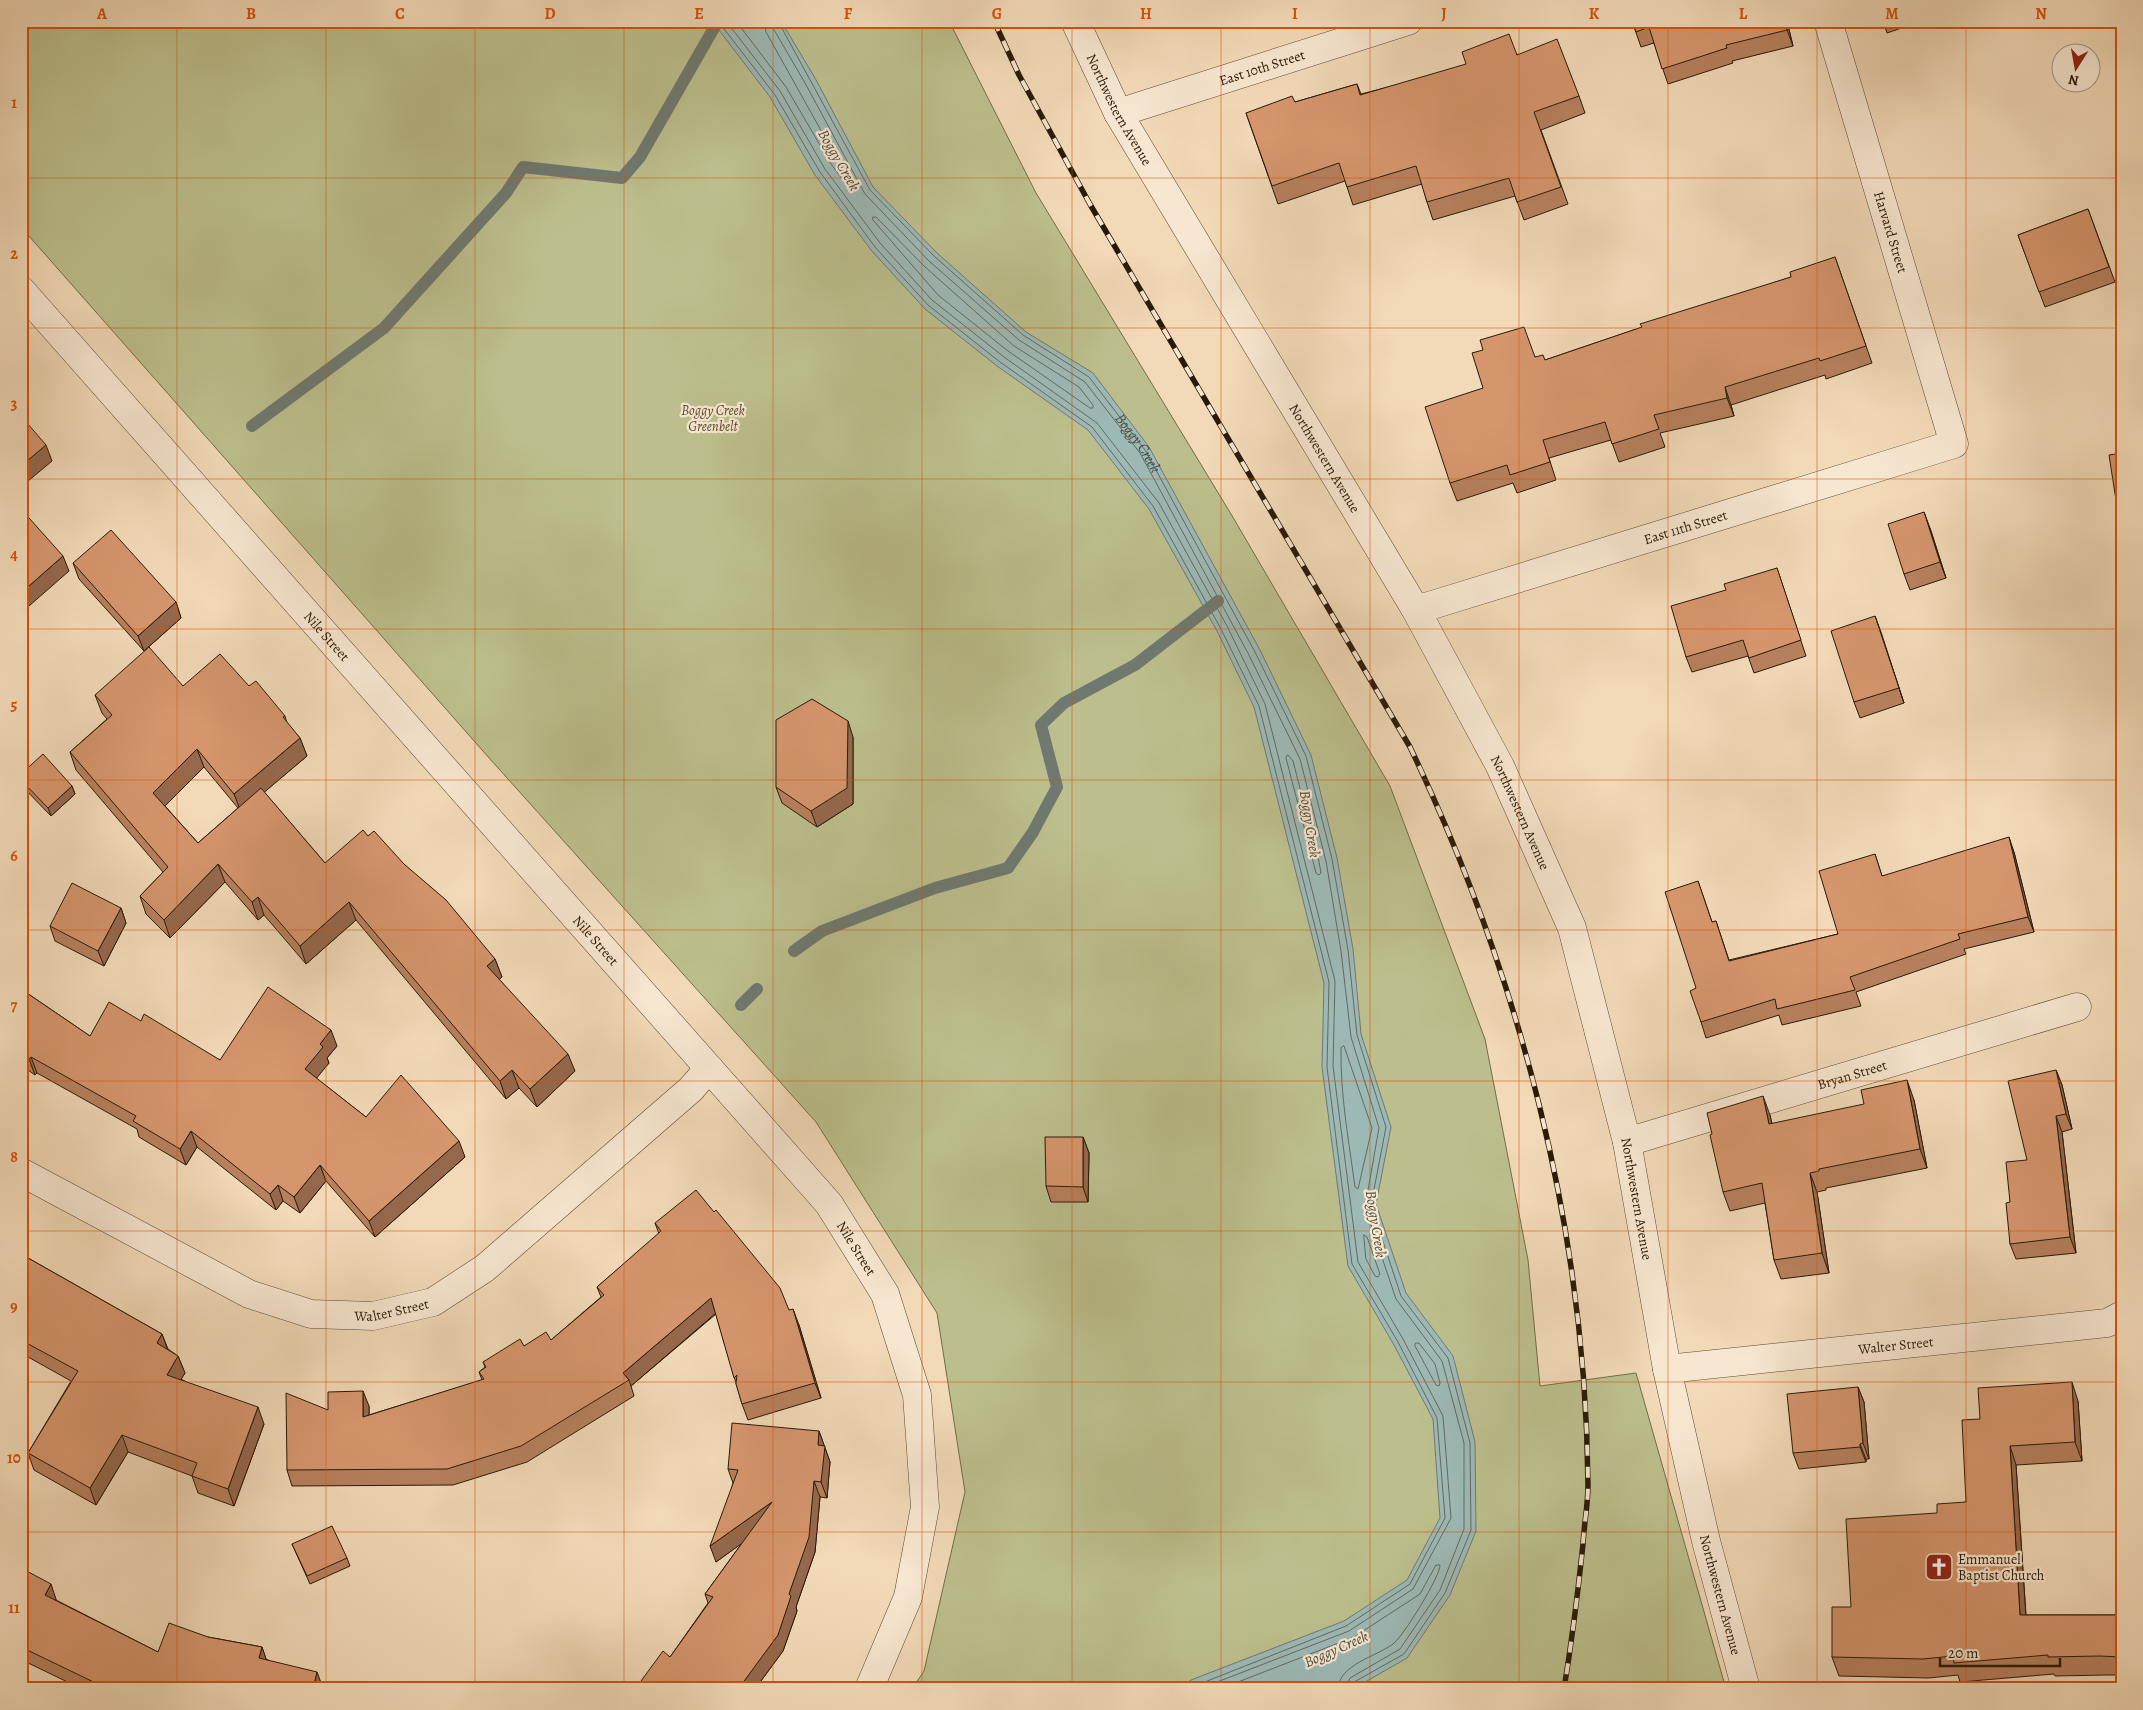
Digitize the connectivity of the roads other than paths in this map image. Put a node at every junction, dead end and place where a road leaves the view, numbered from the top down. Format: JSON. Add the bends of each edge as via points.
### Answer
{"nodes":[{"id":1,"x":1075,"y":21,"type":"edge"},
{"id":2,"x":1408,"y":21,"type":"edge"},
{"id":3,"x":1828,"y":21,"type":"edge"},
{"id":4,"x":1118,"y":113,"type":"junction"},
{"id":5,"x":21,"y":290,"type":"edge"},
{"id":6,"x":1954,"y":444,"type":"joint"},
{"id":7,"x":1416,"y":610,"type":"junction"},
{"id":8,"x":2077,"y":1007,"type":"dead end"},
{"id":9,"x":710,"y":1068,"type":"junction"},
{"id":10,"x":1627,"y":1142,"type":"junction"},
{"id":11,"x":21,"y":1172,"type":"edge"},
{"id":12,"x":2122,"y":1315,"type":"edge"},
{"id":13,"x":1667,"y":1369,"type":"junction"},
{"id":14,"x":869,"y":1689,"type":"edge"},
{"id":15,"x":1746,"y":1689,"type":"edge"}],
"edges":[{"from":1,"to":4,"type":"street","name":"Northwestern Avenue"},
{"from":2,"to":4,"type":"street","name":"East 10th Street"},
{"from":3,"to":6,"type":"street","name":"Harvard Street"},
{"from":4,"to":7,"type":"street","name":"Northwestern Avenue"},
{"from":5,"to":9,"type":"street","name":"Nile Street"},
{"from":6,"to":7,"type":"street","name":"East 11th Street"},
{"from":7,"to":10,"type":"street","name":"Northwestern Avenue","via":[[1500,766],[1572,928]]},
{"from":8,"to":10,"type":"street","name":"Bryan Street"},
{"from":9,"to":11,"type":"street","name":"Walter Street","via":[[485,1268],[433,1302],[374,1316],[311,1314],[249,1294]]},
{"from":9,"to":14,"type":"street","name":"Nile Street","via":[[829,1204],[885,1294],[917,1395],[925,1507],[908,1597]]},
{"from":10,"to":13,"type":"street","name":"Northwestern Avenue"},
{"from":12,"to":13,"type":"street","name":"Walter Street","via":[[2106,1323]]},
{"from":13,"to":15,"type":"street","name":"Northwestern Avenue","via":[[1706,1542]]}]}
